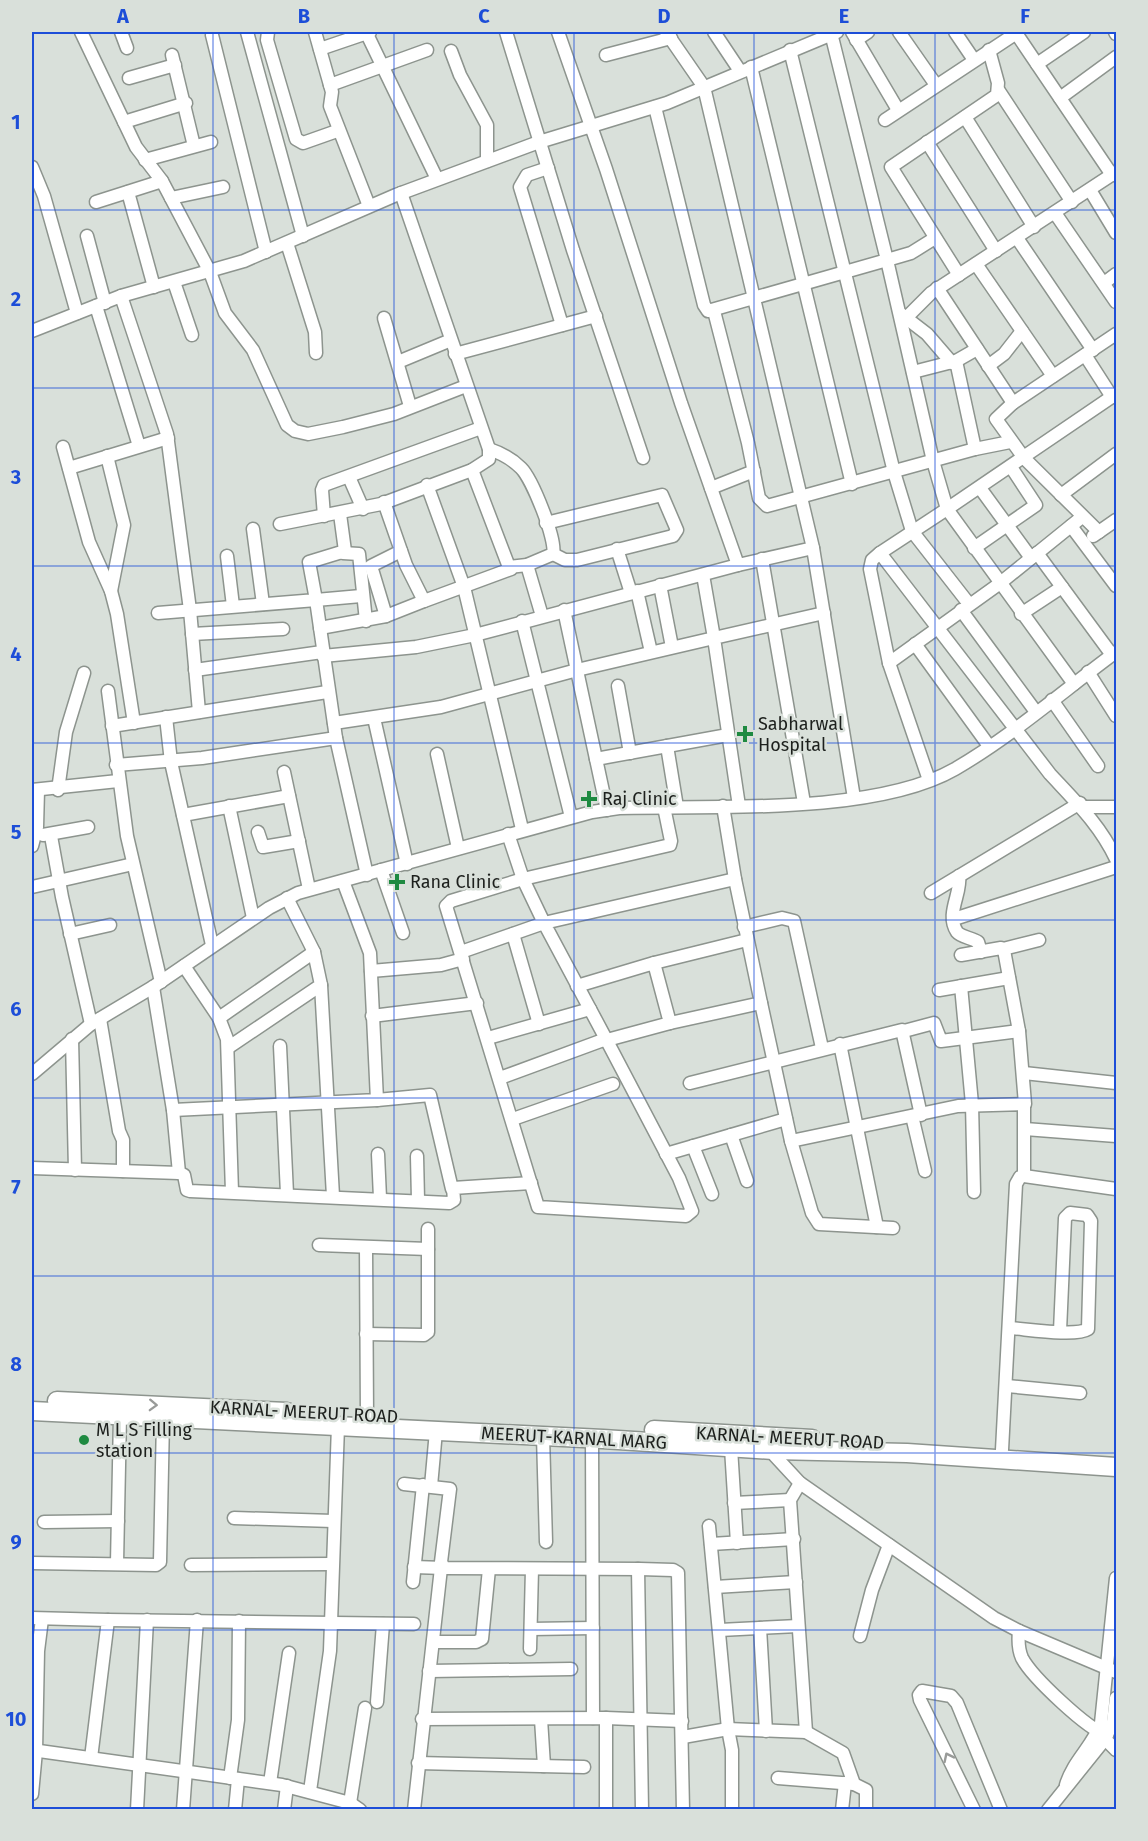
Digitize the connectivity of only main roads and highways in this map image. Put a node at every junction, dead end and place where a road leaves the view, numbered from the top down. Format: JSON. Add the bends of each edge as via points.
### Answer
{"nodes":[{"id":1,"x":32,"y":1400,"type":"edge"},
{"id":2,"x":32,"y":1412,"type":"edge"},
{"id":3,"x":774,"y":1444,"type":"junction"},
{"id":4,"x":1116,"y":1457,"type":"edge"},
{"id":5,"x":1116,"y":1467,"type":"edge"}],
"edges":[{"from":1,"to":3,"type":"highway","name":"KARNAL- MEERUT ROAD","one_way":true,"via":[[367,1416]]},
{"from":2,"to":3,"type":"highway","name":"MEERUT-KARNAL MARG","via":[[731,1448]]},
{"from":3,"to":4,"type":"highway","name":"KARNAL- MEERUT ROAD"},
{"from":3,"to":5,"type":"highway","name":"MEERUT-KARNAL MARG"}]}
